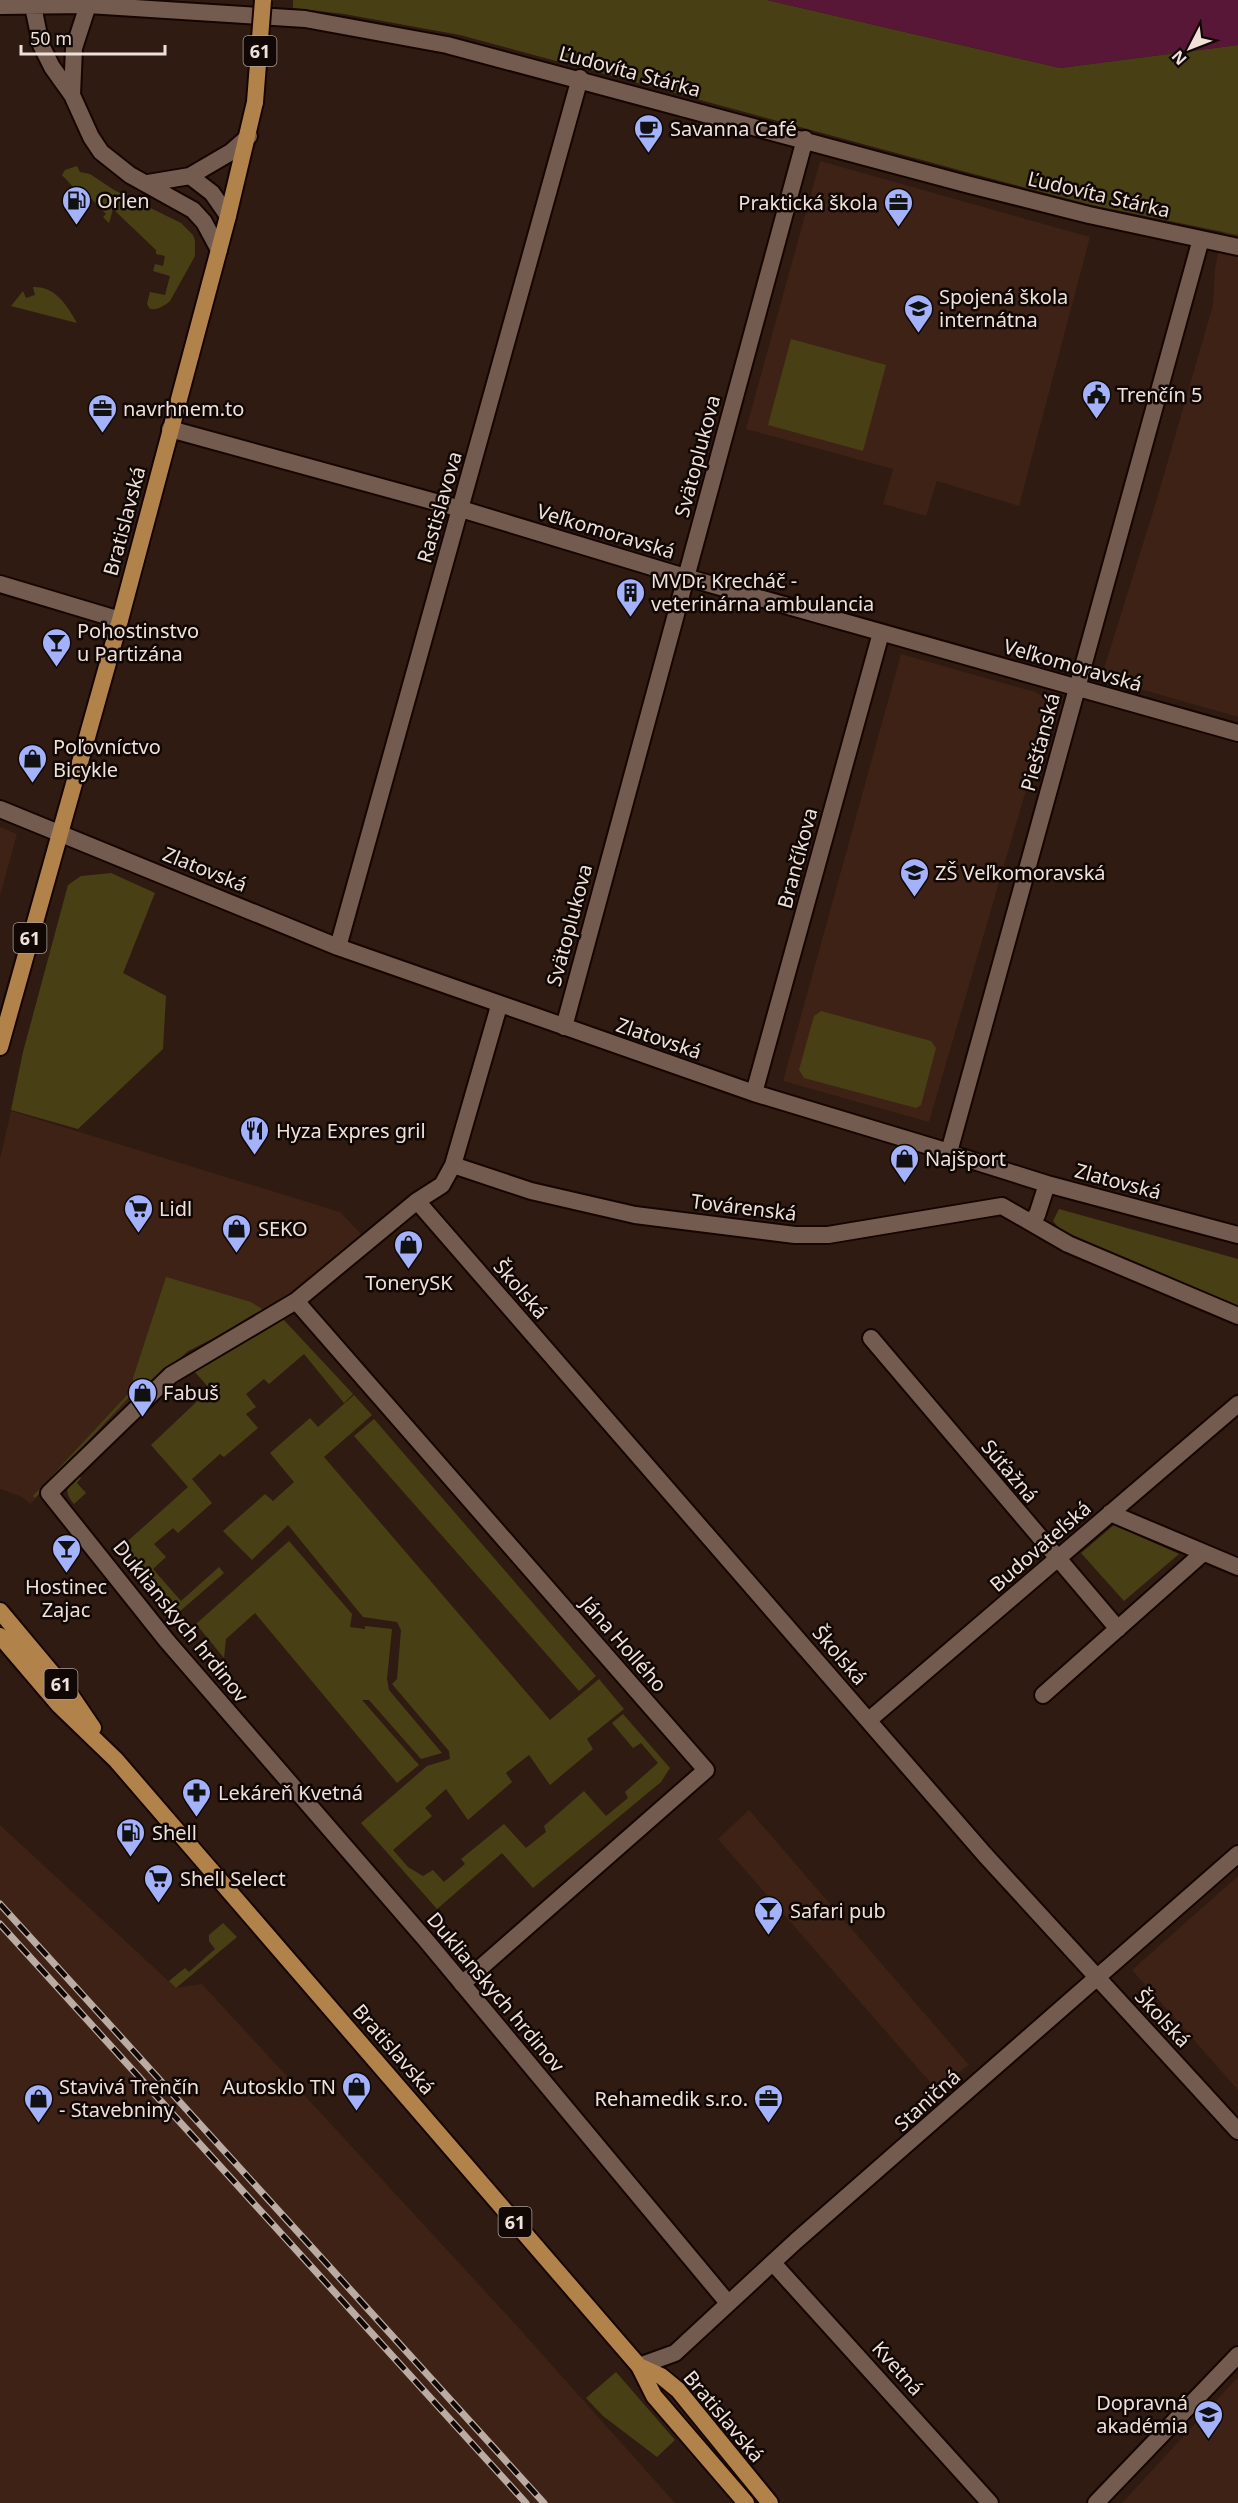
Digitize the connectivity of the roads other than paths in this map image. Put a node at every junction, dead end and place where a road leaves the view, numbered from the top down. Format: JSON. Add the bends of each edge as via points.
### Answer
{"nodes":[{"id":1,"x":262,"y":0,"type":"edge"},
{"id":2,"x":88,"y":5,"type":"junction"},
{"id":3,"x":0,"y":6,"type":"edge"},
{"id":4,"x":33,"y":6,"type":"junction"},
{"id":5,"x":580,"y":78,"type":"junction"},
{"id":6,"x":72,"y":95,"type":"junction"},
{"id":7,"x":249,"y":136,"type":"junction"},
{"id":8,"x":805,"y":139,"type":"junction"},
{"id":9,"x":190,"y":177,"type":"junction"},
{"id":10,"x":148,"y":183,"type":"junction"},
{"id":11,"x":228,"y":216,"type":"junction"},
{"id":12,"x":1201,"y":239,"type":"junction"},
{"id":13,"x":1238,"y":247,"type":"edge"},
{"id":14,"x":219,"y":250,"type":"junction"},
{"id":15,"x":170,"y":429,"type":"junction"},
{"id":16,"x":461,"y":509,"type":"junction"},
{"id":17,"x":686,"y":577,"type":"junction"},
{"id":18,"x":0,"y":584,"type":"edge"},
{"id":19,"x":120,"y":620,"type":"junction"},
{"id":20,"x":881,"y":633,"type":"junction"},
{"id":21,"x":1077,"y":687,"type":"junction"},
{"id":22,"x":1238,"y":733,"type":"edge"},
{"id":23,"x":0,"y":808,"type":"edge"},
{"id":24,"x":61,"y":833,"type":"junction"},
{"id":25,"x":338,"y":947,"type":"junction"},
{"id":26,"x":499,"y":1006,"type":"junction"},
{"id":27,"x":564,"y":1027,"type":"junction"},
{"id":28,"x":0,"y":1047,"type":"edge"},
{"id":29,"x":754,"y":1093,"type":"junction"},
{"id":30,"x":949,"y":1152,"type":"junction"},
{"id":31,"x":453,"y":1165,"type":"junction"},
{"id":32,"x":1047,"y":1184,"type":"junction"},
{"id":33,"x":417,"y":1202,"type":"junction"},
{"id":34,"x":1030,"y":1222,"type":"junction"},
{"id":35,"x":1238,"y":1235,"type":"edge"},
{"id":36,"x":296,"y":1301,"type":"junction"},
{"id":37,"x":1238,"y":1316,"type":"edge"},
{"id":38,"x":871,"y":1338,"type":"dead end"},
{"id":39,"x":1238,"y":1404,"type":"edge"},
{"id":40,"x":1110,"y":1513,"type":"junction"},
{"id":41,"x":1203,"y":1553,"type":"junction"},
{"id":42,"x":1057,"y":1558,"type":"junction"},
{"id":43,"x":1238,"y":1567,"type":"edge"},
{"id":44,"x":0,"y":1611,"type":"edge"},
{"id":45,"x":1118,"y":1629,"type":"junction"},
{"id":46,"x":0,"y":1636,"type":"edge"},
{"id":47,"x":1043,"y":1695,"type":"dead end"},
{"id":48,"x":869,"y":1720,"type":"junction"},
{"id":49,"x":116,"y":1760,"type":"junction"},
{"id":50,"x":1238,"y":1854,"type":"edge"},
{"id":51,"x":1097,"y":1978,"type":"junction"},
{"id":52,"x":462,"y":1984,"type":"junction"},
{"id":53,"x":1238,"y":2132,"type":"edge"},
{"id":54,"x":773,"y":2263,"type":"junction"},
{"id":55,"x":728,"y":2303,"type":"junction"},
{"id":56,"x":1238,"y":2355,"type":"edge"},
{"id":57,"x":639,"y":2366,"type":"junction"},
{"id":58,"x":746,"y":2503,"type":"edge"},
{"id":59,"x":770,"y":2503,"type":"edge"},
{"id":60,"x":990,"y":2503,"type":"edge"},
{"id":61,"x":1096,"y":2503,"type":"edge"}],
"edges":[{"from":1,"to":7,"type":"main road","name":"Bratislavská","number":"61","bridge":true},
{"from":2,"to":4,"type":"street","name":"Ľudovíta Stárka"},
{"from":2,"to":5,"type":"street","name":"Ľudovíta Stárka","via":[[305,19],[447,45]]},
{"from":2,"to":6,"type":"street","via":[[74,48]]},
{"from":3,"to":4,"type":"street","name":"Ľudovíta Stárka"},
{"from":4,"to":6,"type":"street","via":[[41,45]]},
{"from":5,"to":8,"type":"street","name":"Ľudovíta Stárka"},
{"from":5,"to":16,"type":"street","name":"Rastislavova"},
{"from":6,"to":10,"type":"street","via":[[101,152],[114,165]]},
{"from":7,"to":9,"type":"street"},
{"from":7,"to":11,"type":"main road","name":"Bratislavská","number":"61"},
{"from":8,"to":12,"type":"street","name":"Ľudovíta Stárka","via":[[966,184]]},
{"from":8,"to":17,"type":"street","name":"Svätoplukova"},
{"from":9,"to":10,"type":"street"},
{"from":9,"to":11,"type":"street","via":[[217,198]]},
{"from":10,"to":14,"type":"street","via":[[193,210]]},
{"from":11,"to":14,"type":"main road","name":"Bratislavská","number":"61"},
{"from":12,"to":13,"type":"street","name":"Ľudovíta Stárka"},
{"from":12,"to":21,"type":"street","name":"Piešťanská"},
{"from":14,"to":15,"type":"main road","name":"Bratislavská","number":"61"},
{"from":15,"to":16,"type":"street","name":"Veľkomoravská"},
{"from":15,"to":19,"type":"main road","name":"Bratislavská","number":"61"},
{"from":16,"to":17,"type":"street","name":"Veľkomoravská"},
{"from":16,"to":25,"type":"street","name":"Rastislavova"},
{"from":17,"to":20,"type":"street","name":"Veľkomoravská"},
{"from":17,"to":27,"type":"street","name":"Svätoplukova"},
{"from":18,"to":19,"type":"street"},
{"from":19,"to":24,"type":"main road","name":"Bratislavská","number":"61"},
{"from":20,"to":21,"type":"street","name":"Veľkomoravská"},
{"from":20,"to":29,"type":"street","name":"Brančíkova"},
{"from":21,"to":22,"type":"street","name":"Veľkomoravská"},
{"from":21,"to":30,"type":"street","name":"Piešťanská"},
{"from":23,"to":24,"type":"street","name":"Zlatovská"},
{"from":24,"to":25,"type":"street","name":"Zlatovská"},
{"from":24,"to":28,"type":"main road","name":"Bratislavská","number":"61"},
{"from":25,"to":26,"type":"street","name":"Zlatovská"},
{"from":26,"to":27,"type":"street","name":"Zlatovská"},
{"from":26,"to":31,"type":"street","name":"Duklianskych hrdinov"},
{"from":27,"to":29,"type":"street","name":"Zlatovská"},
{"from":29,"to":30,"type":"street","name":"Zlatovská"},
{"from":30,"to":32,"type":"street","name":"Zlatovská","via":[[938,1150]]},
{"from":31,"to":33,"type":"street","name":"Duklianskych hrdinov","via":[[442,1185]]},
{"from":31,"to":34,"type":"street","name":"Továrenská","via":[[531,1191],[635,1215],[795,1236],[828,1235],[1002,1206]]},
{"from":32,"to":34,"type":"street","via":[[1037,1215]]},
{"from":32,"to":35,"type":"street","name":"Zlatovská"},
{"from":33,"to":36,"type":"street","name":"Duklianskych hrdinov"},
{"from":33,"to":48,"type":"street","name":"Školská"},
{"from":34,"to":37,"type":"street","name":"Továrenská","via":[[1068,1244]]},
{"from":36,"to":52,"type":"street","name":"Jána Hollého","via":[[706,1770]]},
{"from":36,"to":52,"type":"street","name":"Duklianskych hrdinov","via":[[171,1374],[49,1493],[167,1641]]},
{"from":38,"to":42,"type":"street","name":"Súťažná"},
{"from":39,"to":40,"type":"street","name":"Budovateľská"},
{"from":40,"to":41,"type":"street"},
{"from":40,"to":42,"type":"street","name":"Budovateľská"},
{"from":41,"to":43,"type":"street"},
{"from":41,"to":45,"type":"street"},
{"from":42,"to":45,"type":"street","name":"Súťažná"},
{"from":42,"to":48,"type":"street","name":"Budovateľská"},
{"from":44,"to":49,"type":"main road","name":"Bratislavská","number":"61","via":[[72,1697]]},
{"from":45,"to":47,"type":"street"},
{"from":46,"to":49,"type":"main road","name":"Bratislavská","number":"61","via":[[59,1705]]},
{"from":48,"to":51,"type":"street","name":"Školská"},
{"from":49,"to":57,"type":"main road","name":"Bratislavská","number":"61"},
{"from":50,"to":51,"type":"street","name":"Staničná"},
{"from":51,"to":53,"type":"street","name":"Školská"},
{"from":51,"to":54,"type":"street","name":"Staničná"},
{"from":52,"to":55,"type":"street","name":"Duklianskych hrdinov"},
{"from":54,"to":55,"type":"street","name":"Staničná"},
{"from":54,"to":60,"type":"street","name":"Kvetná"},
{"from":55,"to":57,"type":"street","name":"Staničná","via":[[675,2353]]},
{"from":56,"to":61,"type":"street"},
{"from":57,"to":58,"type":"main road","name":"Bratislavská","number":"61","via":[[654,2396]]},
{"from":57,"to":59,"type":"main road","name":"Bratislavská","number":"61","via":[[661,2376],[678,2390]]}]}
